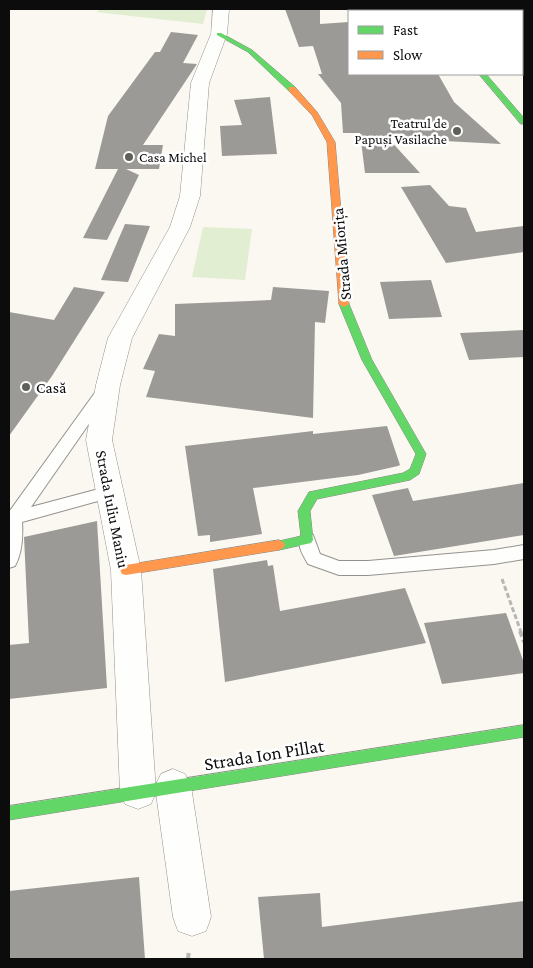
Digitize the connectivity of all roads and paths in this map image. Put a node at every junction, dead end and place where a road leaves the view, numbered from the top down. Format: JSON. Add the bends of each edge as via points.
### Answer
{"nodes":[{"id":1,"x":220,"y":9,"type":"edge"},
{"id":2,"x":219,"y":34,"type":"junction"},
{"id":3,"x":483,"y":75,"type":"edge"},
{"id":4,"x":524,"y":122,"type":"edge"},
{"id":5,"x":108,"y":385,"type":"junction"},
{"id":6,"x":110,"y":492,"type":"junction"},
{"id":7,"x":14,"y":518,"type":"junction"},
{"id":8,"x":307,"y":540,"type":"junction"},
{"id":9,"x":524,"y":552,"type":"edge"},
{"id":10,"x":494,"y":557,"type":"junction"},
{"id":11,"x":9,"y":561,"type":"edge"},
{"id":12,"x":126,"y":570,"type":"junction"},
{"id":13,"x":524,"y":642,"type":"edge"},
{"id":14,"x":524,"y":731,"type":"edge"},
{"id":15,"x":173,"y":786,"type":"junction"},
{"id":16,"x":138,"y":792,"type":"junction"},
{"id":17,"x":9,"y":813,"type":"edge"},
{"id":18,"x":192,"y":917,"type":"dead end"}],
"edges":[{"from":1,"to":2,"type":"street","name":"Strada Iuliu Maniu"},
{"from":2,"to":5,"type":"street","name":"Strada Iuliu Maniu","via":[[200,83],[190,196],[180,227],[120,338]]},
{"from":2,"to":8,"type":"street","name":"Strada Miorița","via":[[250,51],[307,103],[324,126],[331,142],[344,303],[367,360],[421,454],[415,471],[406,477],[313,496],[304,510]]},
{"from":3,"to":4,"type":"street"},
{"from":5,"to":6,"type":"street","name":"Strada Iuliu Maniu","via":[[99,440]]},
{"from":5,"to":7,"type":"lane"},
{"from":6,"to":7,"type":"lane"},
{"from":6,"to":12,"type":"street","name":"Strada Iuliu Maniu"},
{"from":7,"to":11,"type":"lane"},
{"from":8,"to":10,"type":"lane","name":"Strada Miorița","via":[[314,559],[339,568]]},
{"from":8,"to":12,"type":"street"},
{"from":9,"to":10,"type":"lane","name":"Strada Miorița"},
{"from":10,"to":13,"type":"path"},
{"from":12,"to":16,"type":"street","name":"Strada Iuliu Maniu"},
{"from":14,"to":15,"type":"street","name":"Strada Ion Pillat"},
{"from":15,"to":16,"type":"street","name":"Strada Ion Pillat"},
{"from":15,"to":18,"type":"street"},
{"from":16,"to":17,"type":"street","name":"Strada Ion Pillat"}]}
